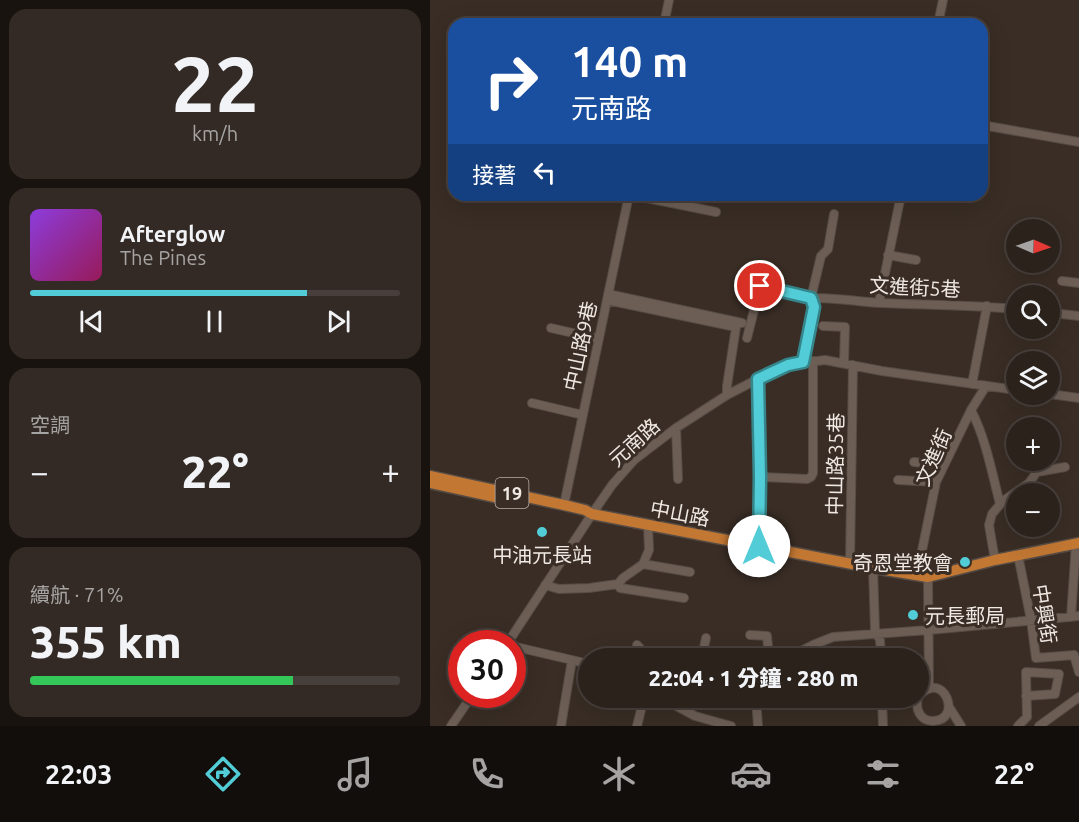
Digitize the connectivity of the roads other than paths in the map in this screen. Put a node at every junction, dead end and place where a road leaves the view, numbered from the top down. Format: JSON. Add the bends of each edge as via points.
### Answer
{"nodes":[{"id":1,"x":669,"y":0,"type":"edge"},
{"id":2,"x":943,"y":0,"type":"edge"},
{"id":3,"x":665,"y":18,"type":"edge"},
{"id":4,"x":939,"y":18,"type":"edge"},
{"id":5,"x":988,"y":126,"type":"edge"},
{"id":6,"x":1078,"y":142,"type":"edge"},
{"id":7,"x":630,"y":201,"type":"edge"},
{"id":8,"x":661,"y":201,"type":"edge"},
{"id":9,"x":900,"y":201,"type":"edge"},
{"id":10,"x":715,"y":212,"type":"dead end"},
{"id":11,"x":834,"y":213,"type":"dead end"},
{"id":12,"x":888,"y":255,"type":"junction"},
{"id":13,"x":916,"y":260,"type":"dead end"},
{"id":14,"x":1062,"y":281,"type":"dead end"},
{"id":15,"x":1078,"y":283,"type":"edge"},
{"id":16,"x":607,"y":297,"type":"junction"},
{"id":17,"x":811,"y":298,"type":"junction"},
{"id":18,"x":879,"y":303,"type":"junction"},
{"id":19,"x":987,"y":306,"type":"junction"},
{"id":20,"x":1006,"y":308,"type":"edge"},
{"id":21,"x":1060,"y":314,"type":"edge"},
{"id":22,"x":1078,"y":316,"type":"edge"},
{"id":23,"x":742,"y":322,"type":"dead end"},
{"id":24,"x":823,"y":326,"type":"dead end"},
{"id":25,"x":551,"y":328,"type":"dead end"},
{"id":26,"x":746,"y":338,"type":"dead end"},
{"id":27,"x":599,"y":339,"type":"junction"},
{"id":28,"x":808,"y":362,"type":"junction"},
{"id":29,"x":849,"y":364,"type":"junction"},
{"id":30,"x":758,"y":379,"type":"junction"},
{"id":31,"x":972,"y":384,"type":"junction"},
{"id":32,"x":986,"y":386,"type":"junction"},
{"id":33,"x":1006,"y":389,"type":"edge"},
{"id":34,"x":727,"y":395,"type":"junction"},
{"id":35,"x":1060,"y":395,"type":"edge"},
{"id":36,"x":1078,"y":398,"type":"edge"},
{"id":37,"x":532,"y":404,"type":"dead end"},
{"id":38,"x":971,"y":411,"type":"junction"},
{"id":39,"x":583,"y":415,"type":"junction"},
{"id":40,"x":676,"y":428,"type":"junction"},
{"id":41,"x":914,"y":462,"type":"dead end"},
{"id":42,"x":943,"y":465,"type":"junction"},
{"id":43,"x":1065,"y":467,"type":"dead end"},
{"id":44,"x":430,"y":476,"type":"edge"},
{"id":45,"x":760,"y":477,"type":"junction"},
{"id":46,"x":678,"y":479,"type":"dead end"},
{"id":47,"x":898,"y":480,"type":"dead end"},
{"id":48,"x":936,"y":482,"type":"junction"},
{"id":49,"x":430,"y":483,"type":"edge"},
{"id":50,"x":1000,"y":504,"type":"junction"},
{"id":51,"x":564,"y":505,"type":"junction"},
{"id":52,"x":592,"y":514,"type":"junction"},
{"id":53,"x":648,"y":525,"type":"junction"},
{"id":54,"x":1077,"y":544,"type":"edge"},
{"id":55,"x":759,"y":546,"type":"junction"},
{"id":56,"x":1018,"y":555,"type":"junction"},
{"id":57,"x":995,"y":560,"type":"junction"},
{"id":58,"x":643,"y":564,"type":"junction"},
{"id":59,"x":850,"y":564,"type":"junction"},
{"id":60,"x":873,"y":568,"type":"junction"},
{"id":61,"x":691,"y":572,"type":"dead end"},
{"id":62,"x":923,"y":576,"type":"junction"},
{"id":63,"x":618,"y":584,"type":"junction"},
{"id":64,"x":545,"y":585,"type":"junction"},
{"id":65,"x":684,"y":598,"type":"dead end"},
{"id":66,"x":1075,"y":616,"type":"edge"},
{"id":67,"x":1031,"y":620,"type":"junction"},
{"id":68,"x":516,"y":630,"type":"edge"},
{"id":69,"x":929,"y":630,"type":"junction"},
{"id":70,"x":877,"y":634,"type":"junction"},
{"id":71,"x":750,"y":635,"type":"dead end"},
{"id":72,"x":706,"y":638,"type":"dead end"},
{"id":73,"x":637,"y":645,"type":"dead end"},
{"id":74,"x":640,"y":648,"type":"edge"},
{"id":75,"x":704,"y":648,"type":"edge"},
{"id":76,"x":768,"y":648,"type":"edge"},
{"id":77,"x":807,"y":648,"type":"edge"},
{"id":78,"x":880,"y":648,"type":"edge"},
{"id":79,"x":929,"y":648,"type":"edge"},
{"id":80,"x":526,"y":649,"type":"edge"},
{"id":81,"x":572,"y":660,"type":"junction"},
{"id":82,"x":578,"y":661,"type":"edge"},
{"id":83,"x":1078,"y":672,"type":"edge"},
{"id":84,"x":929,"y":689,"type":"edge"},
{"id":85,"x":1027,"y":696,"type":"junction"},
{"id":86,"x":1078,"y":697,"type":"edge"},
{"id":87,"x":949,"y":707,"type":"junction"},
{"id":88,"x":463,"y":708,"type":"edge"},
{"id":89,"x":642,"y":708,"type":"edge"},
{"id":90,"x":680,"y":708,"type":"edge"},
{"id":91,"x":757,"y":708,"type":"edge"},
{"id":92,"x":881,"y":708,"type":"edge"},
{"id":93,"x":917,"y":708,"type":"edge"},
{"id":94,"x":880,"y":725,"type":"edge"},
{"id":95,"x":451,"y":726,"type":"edge"},
{"id":96,"x":561,"y":726,"type":"edge"},
{"id":97,"x":637,"y":726,"type":"edge"},
{"id":98,"x":731,"y":726,"type":"edge"},
{"id":99,"x":758,"y":726,"type":"edge"},
{"id":100,"x":961,"y":726,"type":"edge"},
{"id":101,"x":1018,"y":726,"type":"edge"},
{"id":102,"x":1039,"y":726,"type":"edge"}],
"edges":[{"from":1,"to":3,"type":"street"},
{"from":2,"to":4,"type":"street"},
{"from":5,"to":6,"type":"street"},
{"from":7,"to":16,"type":"street","name":"中山路9巷"},
{"from":8,"to":10,"type":"street"},
{"from":9,"to":12,"type":"street"},
{"from":11,"to":17,"type":"street","via":[[828,249],[821,256]]},
{"from":12,"to":13,"type":"street"},
{"from":12,"to":18,"type":"street"},
{"from":14,"to":15,"type":"street"},
{"from":16,"to":23,"type":"street"},
{"from":16,"to":27,"type":"street","name":"中山路9巷"},
{"from":16,"to":34,"type":"street","via":[[736,327]]},
{"from":17,"to":18,"type":"street","name":"文進街5巷"},
{"from":17,"to":26,"type":"street","name":"文進街5巷","via":[[760,286]]},
{"from":17,"to":28,"type":"street","via":[[814,307]]},
{"from":18,"to":19,"type":"street","name":"文進街5巷"},
{"from":19,"to":20,"type":"street","name":"文進街5巷"},
{"from":19,"to":31,"type":"street"},
{"from":21,"to":22,"type":"street"},
{"from":24,"to":29,"type":"street","name":"中山路35巷","via":[[845,327]]},
{"from":25,"to":27,"type":"street"},
{"from":27,"to":39,"type":"street","name":"中山路9巷"},
{"from":28,"to":29,"type":"street","name":"元南路"},
{"from":28,"to":30,"type":"street","name":"元南路","via":[[788,365]]},
{"from":28,"to":45,"type":"street","via":[[813,473],[807,479]]},
{"from":29,"to":31,"type":"street"},
{"from":29,"to":59,"type":"street","name":"中山路35巷"},
{"from":30,"to":34,"type":"street","name":"元南路"},
{"from":30,"to":45,"type":"street"},
{"from":31,"to":32,"type":"street"},
{"from":32,"to":33,"type":"street"},
{"from":32,"to":38,"type":"street","name":"文進街"},
{"from":34,"to":40,"type":"street","name":"元南路"},
{"from":35,"to":36,"type":"street"},
{"from":37,"to":39,"type":"street"},
{"from":38,"to":42,"type":"street","name":"文進街"},
{"from":38,"to":50,"type":"street"},
{"from":39,"to":51,"type":"street","name":"中山路9巷"},
{"from":40,"to":46,"type":"street"},
{"from":40,"to":52,"type":"street","name":"元南路","via":[[634,460]]},
{"from":41,"to":42,"type":"street"},
{"from":42,"to":48,"type":"street","name":"文進街"},
{"from":43,"to":50,"type":"street","via":[[1037,472],[1029,483]]},
{"from":44,"to":51,"type":"main road","name":"中山路","number":"19"},
{"from":45,"to":55,"type":"street"},
{"from":47,"to":48,"type":"street"},
{"from":48,"to":62,"type":"street","name":"文進街"},
{"from":49,"to":52,"type":"main road","name":"中山路","number":"19","via":[[583,516]]},
{"from":50,"to":57,"type":"street","via":[[990,525]]},
{"from":51,"to":52,"type":"main road","name":"中山路","number":"19"},
{"from":52,"to":53,"type":"main road","name":"中山路","number":"19"},
{"from":52,"to":64,"type":"street","name":"元南路"},
{"from":53,"to":55,"type":"main road","name":"中山路","number":"19"},
{"from":53,"to":58,"type":"street","via":[[649,550]]},
{"from":54,"to":56,"type":"main road","name":"中山路","number":"19"},
{"from":54,"to":66,"type":"street"},
{"from":55,"to":59,"type":"main road","name":"中山路","number":"19"},
{"from":56,"to":57,"type":"main road","name":"中山路","number":"19"},
{"from":56,"to":67,"type":"street","name":"中興街"},
{"from":57,"to":62,"type":"main road","name":"中山路","number":"19"},
{"from":58,"to":61,"type":"street"},
{"from":58,"to":63,"type":"street"},
{"from":59,"to":60,"type":"main road","name":"中山路","number":"19"},
{"from":60,"to":62,"type":"main road","name":"中山路","number":"19"},
{"from":60,"to":70,"type":"street"},
{"from":62,"to":69,"type":"street","name":"文進街"},
{"from":63,"to":64,"type":"street","via":[[559,589]]},
{"from":63,"to":65,"type":"street","via":[[620,588]]},
{"from":64,"to":68,"type":"street","name":"元南路"},
{"from":66,"to":67,"type":"street"},
{"from":67,"to":69,"type":"street"},
{"from":67,"to":83,"type":"street","name":"中興街","via":[[1036,657],[1074,655]]},
{"from":69,"to":70,"type":"street"},
{"from":69,"to":79,"type":"street","name":"文進街"},
{"from":70,"to":77,"type":"street","via":[[833,637]]},
{"from":70,"to":78,"type":"street"},
{"from":71,"to":76,"type":"street","via":[[767,636]]},
{"from":72,"to":75,"type":"street"},
{"from":73,"to":74,"type":"street"},
{"from":80,"to":81,"type":"street"},
{"from":81,"to":82,"type":"street"},
{"from":81,"to":96,"type":"street"},
{"from":84,"to":87,"type":"street","via":[[946,695]]},
{"from":85,"to":85,"type":"street","via":[[1026,672],[1059,674],[1055,694]]},
{"from":85,"to":101,"type":"street","via":[[1027,717]]},
{"from":86,"to":102,"type":"street"},
{"from":87,"to":93,"type":"street","via":[[943,718],[931,721],[920,715]]},
{"from":87,"to":100,"type":"street"},
{"from":88,"to":95,"type":"street"},
{"from":89,"to":97,"type":"street"},
{"from":90,"to":98,"type":"street"},
{"from":91,"to":99,"type":"street"},
{"from":92,"to":94,"type":"street"}]}
